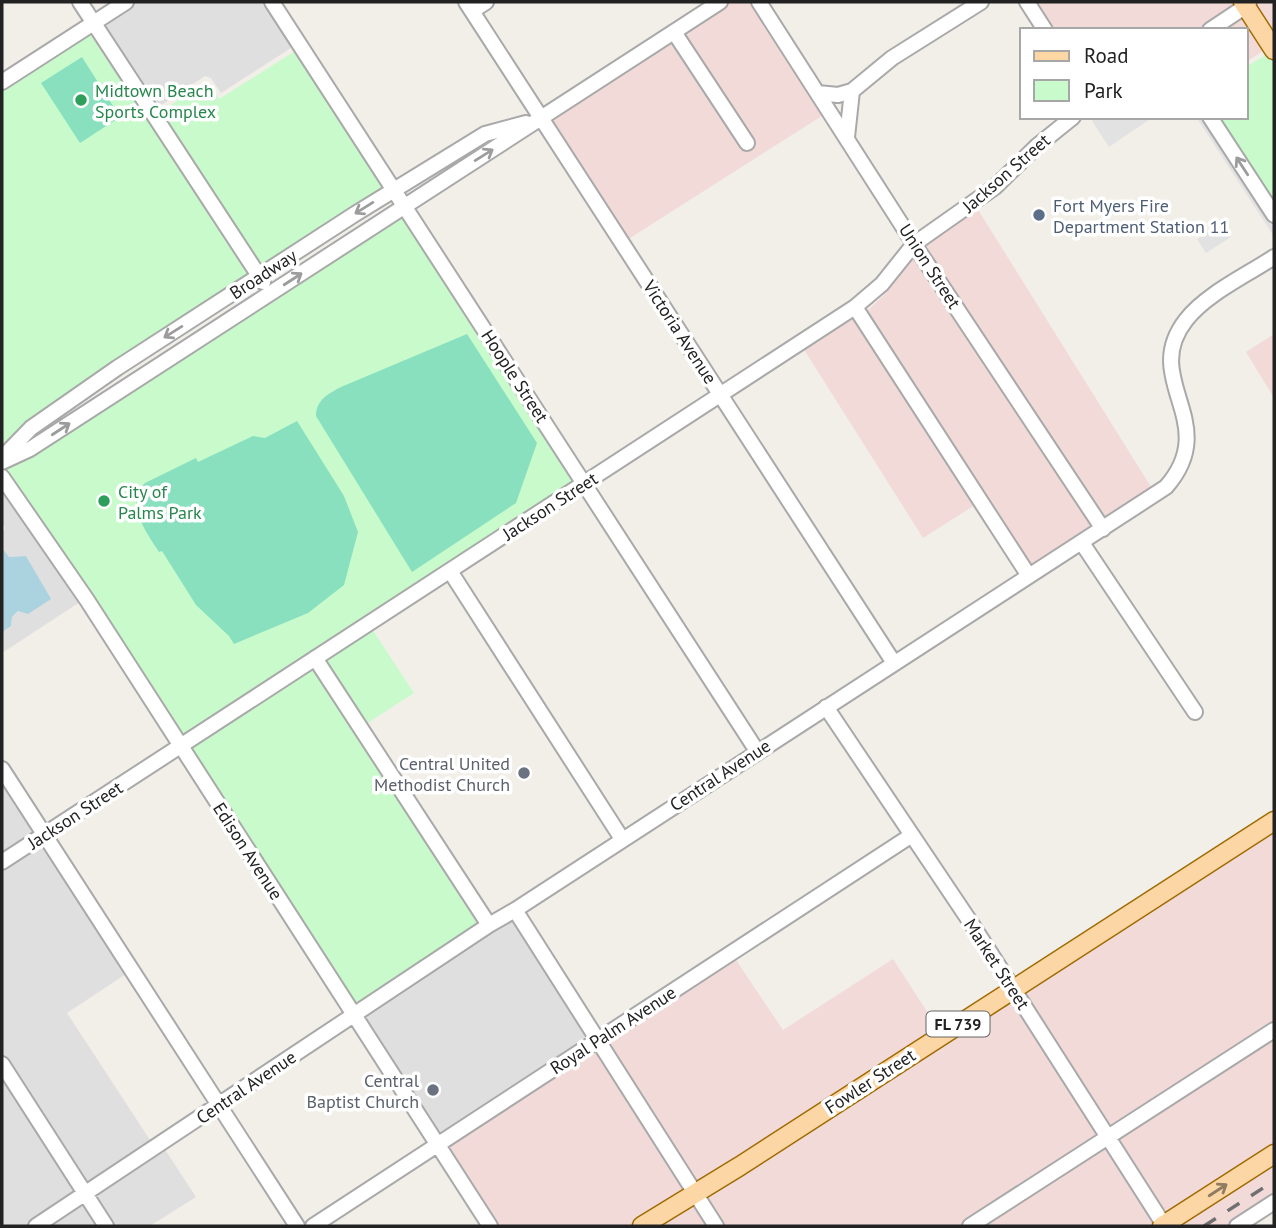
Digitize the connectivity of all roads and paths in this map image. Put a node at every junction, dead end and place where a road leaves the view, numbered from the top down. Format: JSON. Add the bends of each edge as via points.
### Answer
{"nodes":[{"id":1,"x":80,"y":2,"type":"edge"},
{"id":2,"x":126,"y":2,"type":"edge"},
{"id":3,"x":272,"y":2,"type":"edge"},
{"id":4,"x":486,"y":2,"type":"edge"},
{"id":5,"x":720,"y":2,"type":"edge"},
{"id":6,"x":759,"y":2,"type":"edge"},
{"id":7,"x":981,"y":2,"type":"edge"},
{"id":8,"x":1027,"y":2,"type":"edge"},
{"id":9,"x":1246,"y":3,"type":"edge"},
{"id":10,"x":469,"y":6,"type":"edge"},
{"id":11,"x":94,"y":23,"type":"junction"},
{"id":12,"x":1044,"y":28,"type":"edge"},
{"id":13,"x":1213,"y":28,"type":"edge"},
{"id":14,"x":674,"y":32,"type":"junction"},
{"id":15,"x":1274,"y":50,"type":"edge"},
{"id":16,"x":2,"y":82,"type":"edge"},
{"id":17,"x":852,"y":91,"type":"junction"},
{"id":18,"x":818,"y":93,"type":"junction"},
{"id":19,"x":541,"y":119,"type":"junction"},
{"id":20,"x":1071,"y":119,"type":"edge"},
{"id":21,"x":1211,"y":119,"type":"edge"},
{"id":22,"x":847,"y":137,"type":"junction"},
{"id":23,"x":747,"y":143,"type":"dead end"},
{"id":24,"x":393,"y":190,"type":"junction"},
{"id":25,"x":404,"y":205,"type":"junction"},
{"id":26,"x":1274,"y":215,"type":"edge"},
{"id":27,"x":914,"y":244,"type":"junction"},
{"id":28,"x":1274,"y":257,"type":"edge"},
{"id":29,"x":259,"y":277,"type":"junction"},
{"id":30,"x":270,"y":294,"type":"junction"},
{"id":31,"x":855,"y":307,"type":"junction"},
{"id":32,"x":720,"y":395,"type":"junction"},
{"id":33,"x":2,"y":460,"type":"edge"},
{"id":34,"x":2,"y":477,"type":"edge"},
{"id":35,"x":584,"y":484,"type":"junction"},
{"id":36,"x":1103,"y":529,"type":"junction"},
{"id":37,"x":1082,"y":543,"type":"junction"},
{"id":38,"x":450,"y":571,"type":"junction"},
{"id":39,"x":1029,"y":576,"type":"junction"},
{"id":40,"x":315,"y":658,"type":"junction"},
{"id":41,"x":894,"y":663,"type":"junction"},
{"id":42,"x":826,"y":707,"type":"junction"},
{"id":43,"x":1195,"y":712,"type":"dead end"},
{"id":44,"x":180,"y":746,"type":"junction"},
{"id":45,"x":757,"y":751,"type":"junction"},
{"id":46,"x":2,"y":769,"type":"edge"},
{"id":47,"x":1274,"y":821,"type":"edge"},
{"id":48,"x":44,"y":835,"type":"junction"},
{"id":49,"x":912,"y":835,"type":"junction"},
{"id":50,"x":622,"y":839,"type":"junction"},
{"id":51,"x":2,"y":862,"type":"edge"},
{"id":52,"x":515,"y":910,"type":"junction"},
{"id":53,"x":489,"y":925,"type":"junction"},
{"id":54,"x":1013,"y":989,"type":"junction"},
{"id":55,"x":354,"y":1015,"type":"junction"},
{"id":56,"x":1274,"y":1030,"type":"edge"},
{"id":57,"x":597,"y":1040,"type":"junction"},
{"id":58,"x":2,"y":1064,"type":"edge"},
{"id":59,"x":219,"y":1105,"type":"junction"},
{"id":60,"x":1107,"y":1136,"type":"junction"},
{"id":61,"x":437,"y":1144,"type":"junction"},
{"id":62,"x":1274,"y":1154,"type":"edge"},
{"id":63,"x":695,"y":1193,"type":"junction"},
{"id":64,"x":85,"y":1194,"type":"junction"},
{"id":65,"x":1274,"y":1202,"type":"edge"},
{"id":66,"x":36,"y":1226,"type":"edge"},
{"id":67,"x":106,"y":1226,"type":"edge"},
{"id":68,"x":297,"y":1226,"type":"edge"},
{"id":69,"x":313,"y":1226,"type":"edge"},
{"id":70,"x":490,"y":1226,"type":"edge"},
{"id":71,"x":642,"y":1226,"type":"edge"},
{"id":72,"x":716,"y":1226,"type":"edge"},
{"id":73,"x":970,"y":1226,"type":"edge"},
{"id":74,"x":1163,"y":1226,"type":"edge"},
{"id":75,"x":1237,"y":1226,"type":"edge"}],
"edges":[{"from":1,"to":11,"type":"street"},
{"from":2,"to":11,"type":"street"},
{"from":3,"to":24,"type":"street","name":"Hoople Street"},
{"from":4,"to":10,"type":"street"},
{"from":5,"to":14,"type":"street","name":"Broadway"},
{"from":6,"to":18,"type":"street","name":"Union Street"},
{"from":7,"to":17,"type":"street","via":[[892,58]]},
{"from":8,"to":12,"type":"street"},
{"from":9,"to":13,"type":"street"},
{"from":9,"to":15,"type":"main road"},
{"from":10,"to":19,"type":"street","name":"Victoria Avenue"},
{"from":11,"to":16,"type":"street"},
{"from":11,"to":29,"type":"street"},
{"from":14,"to":19,"type":"street","name":"Broadway"},
{"from":14,"to":23,"type":"street"},
{"from":17,"to":18,"type":"street"},
{"from":17,"to":22,"type":"street"},
{"from":18,"to":22,"type":"street","name":"Union Street"},
{"from":19,"to":24,"type":"street","name":"Broadway","via":[[485,134]]},
{"from":25,"to":19,"type":"street","name":"Broadway","one_way":true},
{"from":19,"to":32,"type":"street","name":"Victoria Avenue"},
{"from":20,"to":27,"type":"street","name":"Jackson Street","via":[[995,187]]},
{"from":26,"to":21,"type":"street","one_way":true},
{"from":22,"to":27,"type":"street","name":"Union Street"},
{"from":24,"to":25,"type":"street","name":"Hoople Street"},
{"from":24,"to":29,"type":"street","name":"Broadway","one_way":true},
{"from":30,"to":25,"type":"street","name":"Broadway","one_way":true},
{"from":25,"to":35,"type":"street","name":"Hoople Street"},
{"from":27,"to":31,"type":"street","name":"Jackson Street","via":[[883,284]]},
{"from":27,"to":36,"type":"street","name":"Union Street"},
{"from":28,"to":36,"type":"street","name":"Central Avenue","via":[[1205,302],[1178,331],[1170,369],[1187,425],[1182,463],[1166,487]]},
{"from":29,"to":30,"type":"street"},
{"from":29,"to":33,"type":"street","name":"Broadway","one_way":true,"via":[[31,428]]},
{"from":33,"to":30,"type":"street","name":"Broadway","one_way":true,"via":[[30,449]]},
{"from":31,"to":32,"type":"street","name":"Jackson Street"},
{"from":31,"to":39,"type":"street"},
{"from":32,"to":35,"type":"street","name":"Jackson Street"},
{"from":32,"to":41,"type":"street","name":"Victoria Avenue"},
{"from":34,"to":44,"type":"street","name":"Edison Avenue"},
{"from":35,"to":38,"type":"street","name":"Jackson Street"},
{"from":35,"to":45,"type":"street","name":"Hoople Street"},
{"from":36,"to":37,"type":"street","name":"Central Avenue"},
{"from":37,"to":39,"type":"street","name":"Central Avenue"},
{"from":37,"to":43,"type":"street"},
{"from":38,"to":40,"type":"street","name":"Jackson Street"},
{"from":38,"to":50,"type":"street"},
{"from":39,"to":41,"type":"street","name":"Central Avenue"},
{"from":40,"to":44,"type":"street","name":"Jackson Street"},
{"from":40,"to":53,"type":"street"},
{"from":41,"to":42,"type":"street","name":"Central Avenue"},
{"from":42,"to":45,"type":"street","name":"Central Avenue"},
{"from":42,"to":49,"type":"street","name":"Market Street"},
{"from":44,"to":48,"type":"street","name":"Jackson Street"},
{"from":44,"to":55,"type":"street","name":"Edison Avenue"},
{"from":45,"to":50,"type":"street","name":"Central Avenue"},
{"from":46,"to":48,"type":"street"},
{"from":47,"to":54,"type":"main road","name":"Fowler Street","number":"FL 739"},
{"from":48,"to":51,"type":"street","name":"Jackson Street"},
{"from":48,"to":59,"type":"street"},
{"from":49,"to":54,"type":"street","name":"Market Street"},
{"from":49,"to":57,"type":"street","name":"Royal Palm Avenue"},
{"from":50,"to":52,"type":"street","name":"Central Avenue"},
{"from":52,"to":53,"type":"street","name":"Central Avenue"},
{"from":52,"to":57,"type":"street"},
{"from":53,"to":55,"type":"street","name":"Central Avenue"},
{"from":54,"to":60,"type":"street","name":"Market Street"},
{"from":54,"to":63,"type":"main road","name":"Fowler Street","number":"FL 739"},
{"from":55,"to":59,"type":"street","name":"Central Avenue"},
{"from":55,"to":61,"type":"street","name":"Edison Avenue"},
{"from":56,"to":60,"type":"street"},
{"from":57,"to":61,"type":"street","name":"Royal Palm Avenue"},
{"from":57,"to":63,"type":"street"},
{"from":58,"to":64,"type":"street"},
{"from":59,"to":64,"type":"street","name":"Central Avenue"},
{"from":59,"to":68,"type":"street"},
{"from":60,"to":73,"type":"street"},
{"from":60,"to":74,"type":"street","name":"Market Street"},
{"from":61,"to":69,"type":"street","name":"Royal Palm Avenue"},
{"from":61,"to":70,"type":"street","name":"Edison Avenue"},
{"from":74,"to":62,"type":"main road","one_way":true},
{"from":63,"to":71,"type":"main road","name":"Fowler Street","number":"FL 739"},
{"from":63,"to":72,"type":"street"},
{"from":64,"to":66,"type":"street","name":"Central Avenue"},
{"from":64,"to":67,"type":"street"},
{"from":65,"to":75,"type":"street"}]}
